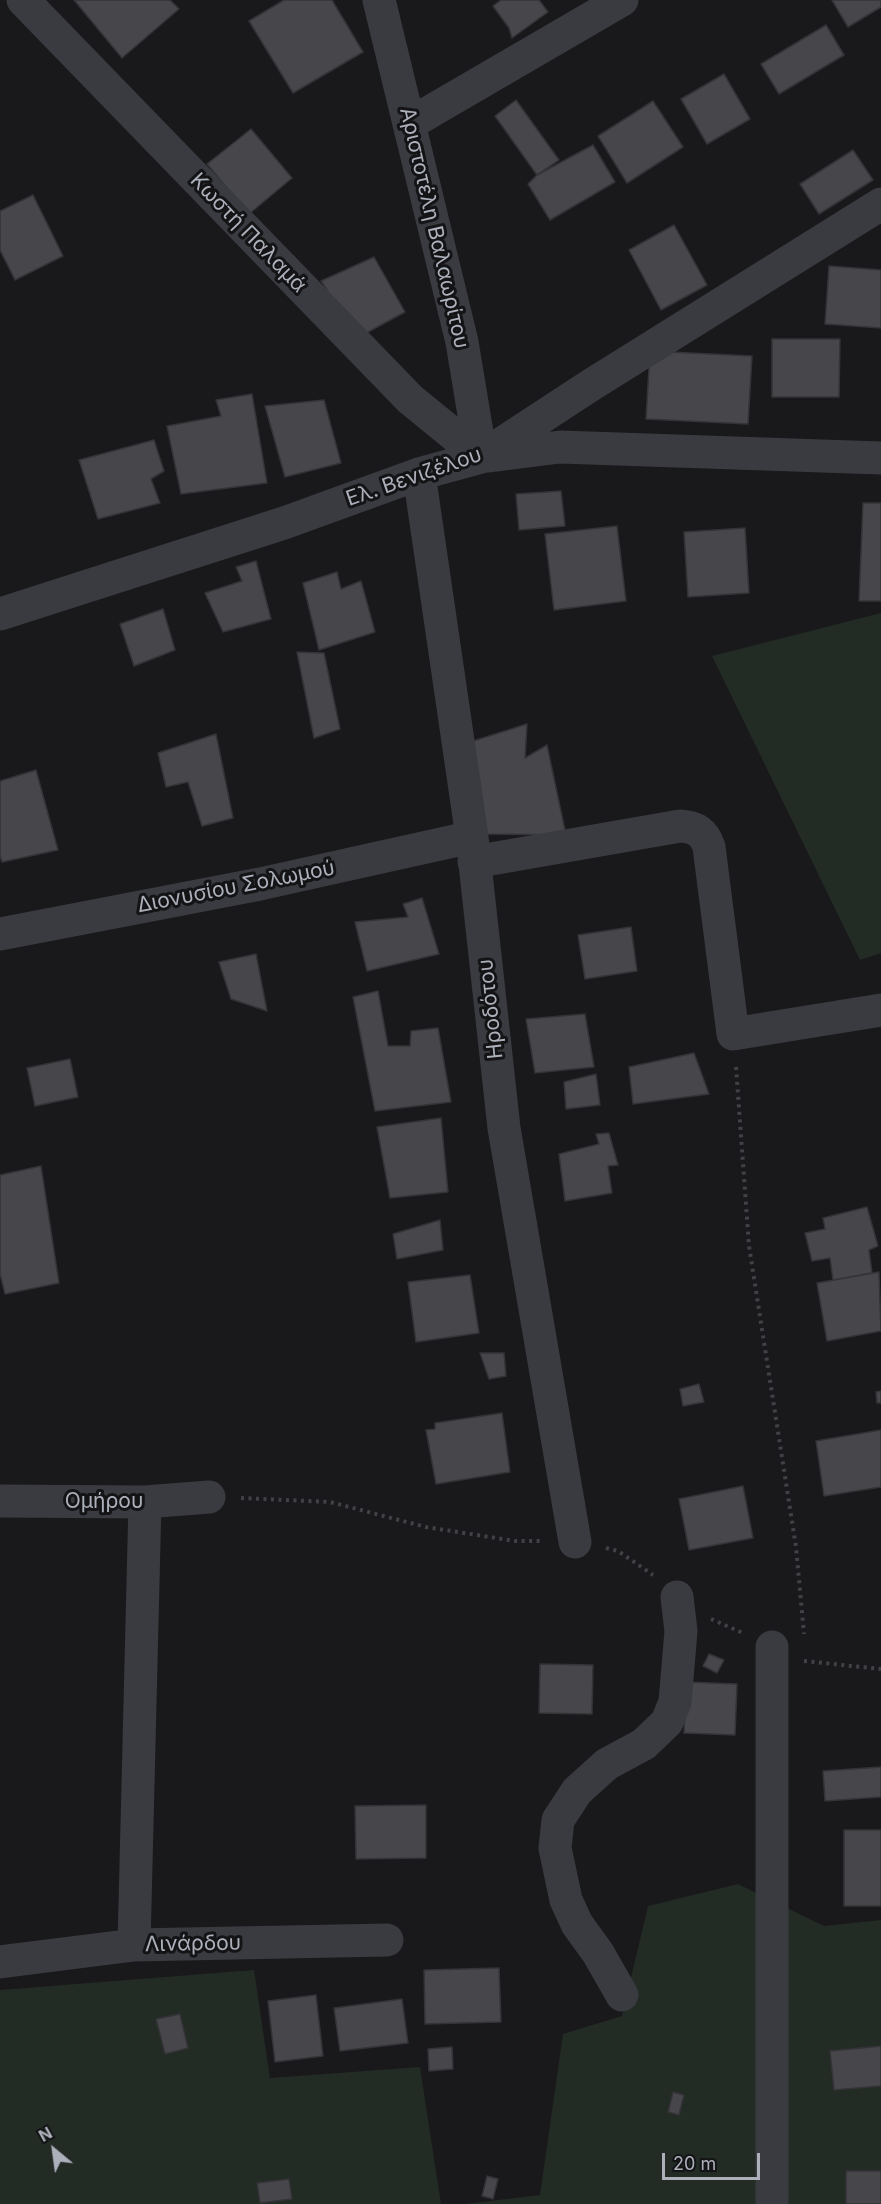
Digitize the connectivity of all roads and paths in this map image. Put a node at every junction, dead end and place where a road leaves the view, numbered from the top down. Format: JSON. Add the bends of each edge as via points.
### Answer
{"nodes":[{"id":1,"x":23,"y":0,"type":"edge"},
{"id":2,"x":379,"y":0,"type":"edge"},
{"id":3,"x":622,"y":0,"type":"edge"},
{"id":4,"x":409,"y":124,"type":"junction"},
{"id":5,"x":881,"y":204,"type":"edge"},
{"id":6,"x":481,"y":457,"type":"junction"},
{"id":7,"x":881,"y":458,"type":"edge"},
{"id":8,"x":419,"y":474,"type":"junction"},
{"id":9,"x":0,"y":614,"type":"edge"},
{"id":10,"x":473,"y":849,"type":"junction"},
{"id":11,"x":0,"y":934,"type":"edge"},
{"id":12,"x":881,"y":1010,"type":"edge"},
{"id":13,"x":734,"y":1034,"type":"junction"},
{"id":14,"x":208,"y":1497,"type":"dead end"},
{"id":15,"x":0,"y":1502,"type":"edge"},
{"id":16,"x":145,"y":1502,"type":"junction"},
{"id":17,"x":575,"y":1542,"type":"dead end"},
{"id":18,"x":677,"y":1597,"type":"dead end"},
{"id":19,"x":804,"y":1639,"type":"dead end"},
{"id":20,"x":772,"y":1647,"type":"dead end"},
{"id":21,"x":805,"y":1650,"type":"dead end"},
{"id":22,"x":806,"y":1661,"type":"dead end"},
{"id":23,"x":387,"y":1940,"type":"dead end"},
{"id":24,"x":134,"y":1945,"type":"junction"},
{"id":25,"x":0,"y":1962,"type":"edge"},
{"id":26,"x":622,"y":1995,"type":"dead end"},
{"id":27,"x":772,"y":2204,"type":"edge"}],
"edges":[{"from":1,"to":6,"type":"street","name":"Κωστή Παλαμά","via":[[410,399]]},
{"from":2,"to":4,"type":"street","name":"Αριστοτέλη Βαλαωρίτου"},
{"from":3,"to":4,"type":"street"},
{"from":4,"to":6,"type":"street","name":"Αριστοτέλη Βαλαωρίτου","via":[[462,342]]},
{"from":5,"to":6,"type":"street","name":"Ελ. Βενιζέλου"},
{"from":6,"to":7,"type":"street","via":[[560,447]]},
{"from":6,"to":8,"type":"street","name":"Ελ. Βενιζέλου"},
{"from":8,"to":9,"type":"street","name":"Ελ. Βενιζέλου","via":[[284,523]]},
{"from":8,"to":10,"type":"street","name":"Ηροδότου"},
{"from":10,"to":11,"type":"street","name":"Διονυσίου Σολωμού","via":[[260,884]]},
{"from":10,"to":13,"type":"street","name":"Διονυσίου Σολωμού","via":[[680,826],[699,831],[709,847]]},
{"from":10,"to":17,"type":"street","name":"Ηροδότου","via":[[504,1128]]},
{"from":12,"to":13,"type":"street"},
{"from":13,"to":19,"type":"path","via":[[748,1246],[796,1547]]},
{"from":14,"to":16,"type":"street","name":"Ομήρου"},
{"from":15,"to":16,"type":"street","name":"Ομήρου"},
{"from":16,"to":24,"type":"street"},
{"from":18,"to":26,"type":"street","via":[[681,1631],[675,1702],[667,1722],[644,1744],[607,1764],[577,1791],[558,1820],[555,1848],[566,1900]]},
{"from":20,"to":27,"type":"street"},
{"from":21,"to":22,"type":"path"},
{"from":23,"to":24,"type":"street","name":"Λινάρδου"},
{"from":24,"to":25,"type":"street","name":"Λινάρδου"}]}
